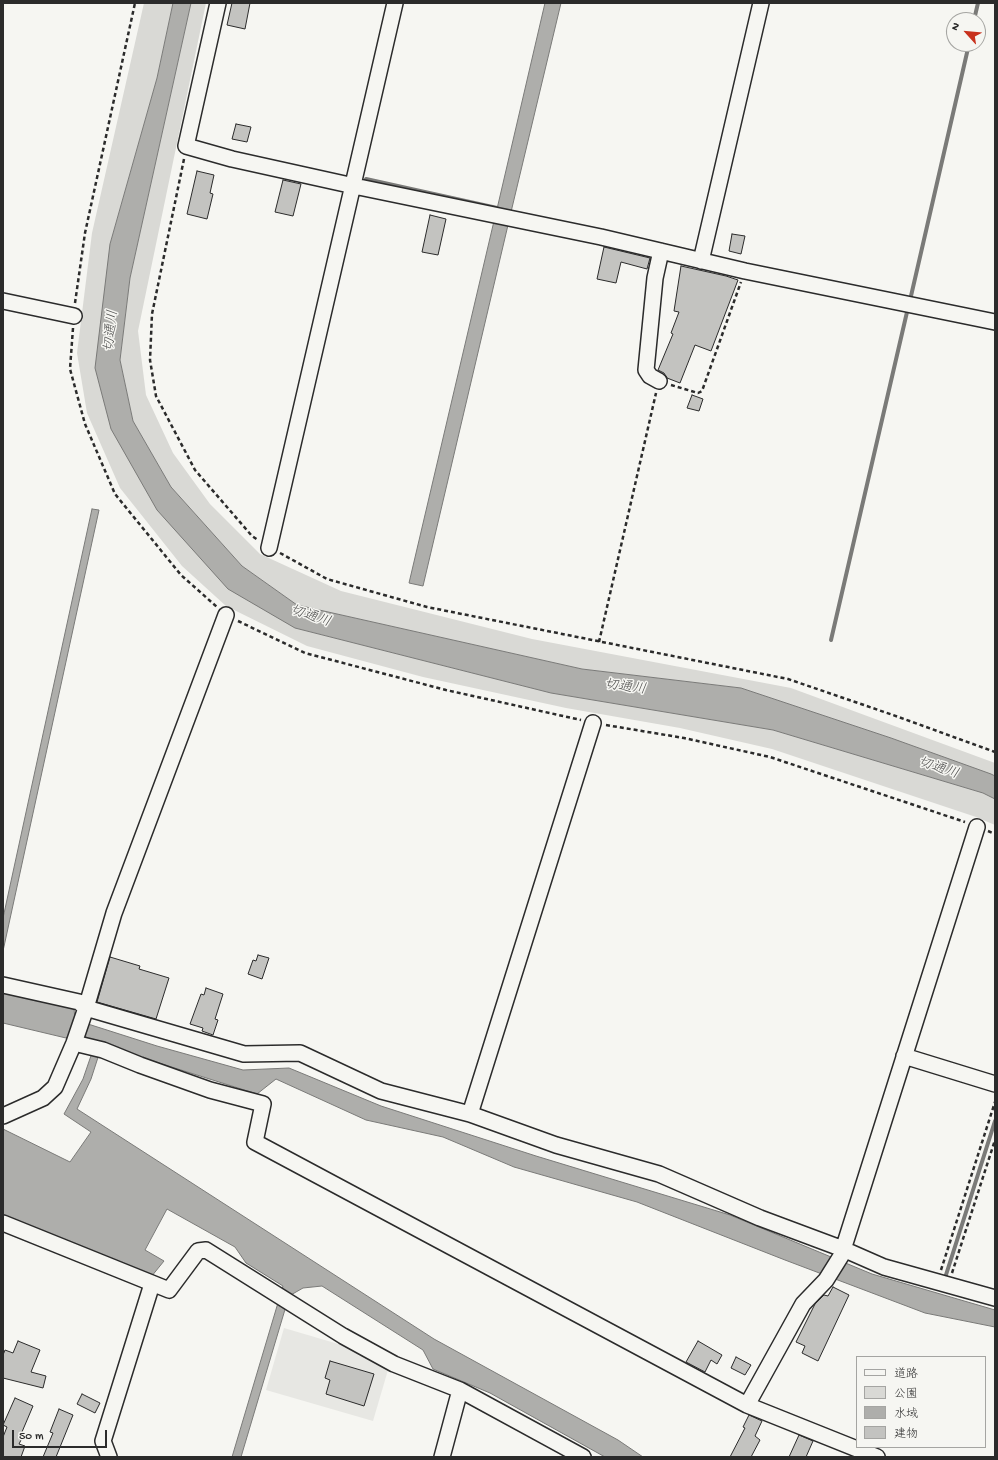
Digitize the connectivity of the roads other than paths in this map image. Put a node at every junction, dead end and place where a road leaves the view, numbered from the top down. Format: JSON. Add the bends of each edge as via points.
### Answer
{"nodes":[{"id":1,"x":218,"y":3,"type":"edge"},
{"id":2,"x":395,"y":3,"type":"edge"},
{"id":3,"x":761,"y":3,"type":"edge"},
{"id":4,"x":354,"y":186,"type":"junction"},
{"id":5,"x":661,"y":251,"type":"junction"},
{"id":6,"x":701,"y":261,"type":"junction"},
{"id":7,"x":3,"y":300,"type":"edge"},
{"id":8,"x":74,"y":316,"type":"road end"},
{"id":9,"x":995,"y":322,"type":"edge"},
{"id":10,"x":659,"y":381,"type":"road end"},
{"id":11,"x":269,"y":548,"type":"road end"},
{"id":12,"x":226,"y":615,"type":"road end"},
{"id":13,"x":593,"y":723,"type":"road end"},
{"id":14,"x":977,"y":827,"type":"road end"},
{"id":15,"x":3,"y":985,"type":"edge"},
{"id":16,"x":84,"y":1013,"type":"junction"},
{"id":17,"x":75,"y":1039,"type":"junction"},
{"id":18,"x":904,"y":1056,"type":"junction"},
{"id":19,"x":995,"y":1084,"type":"edge"},
{"id":20,"x":470,"y":1114,"type":"junction"},
{"id":21,"x":3,"y":1116,"type":"edge"},
{"id":22,"x":3,"y":1223,"type":"edge"},
{"id":23,"x":842,"y":1252,"type":"junction"},
{"id":24,"x":152,"y":1284,"type":"junction"},
{"id":25,"x":995,"y":1298,"type":"edge"},
{"id":26,"x":460,"y":1390,"type":"junction"},
{"id":27,"x":746,"y":1405,"type":"junction"},
{"id":28,"x":109,"y":1457,"type":"edge"},
{"id":29,"x":442,"y":1457,"type":"edge"},
{"id":30,"x":583,"y":1457,"type":"edge"},
{"id":31,"x":876,"y":1457,"type":"edge"}],
"edges":[{"from":1,"to":4,"type":"street","via":[[186,146]]},
{"from":2,"to":4,"type":"street"},
{"from":3,"to":6,"type":"street"},
{"from":4,"to":5,"type":"street"},
{"from":4,"to":11,"type":"street"},
{"from":5,"to":6,"type":"street"},
{"from":5,"to":10,"type":"street","via":[[655,278],[646,370]]},
{"from":6,"to":9,"type":"street"},
{"from":7,"to":8,"type":"street"},
{"from":12,"to":16,"type":"street","via":[[114,913]]},
{"from":13,"to":20,"type":"street"},
{"from":14,"to":18,"type":"street"},
{"from":15,"to":16,"type":"street","via":[[79,1002]]},
{"from":16,"to":17,"type":"street"},
{"from":16,"to":20,"type":"street","via":[[244,1054],[300,1053],[381,1091]]},
{"from":17,"to":21,"type":"street","via":[[55,1087],[43,1098]]},
{"from":17,"to":27,"type":"street","via":[[210,1090],[263,1104],[255,1142]]},
{"from":18,"to":19,"type":"street"},
{"from":18,"to":23,"type":"street"},
{"from":20,"to":23,"type":"street","via":[[556,1145],[658,1174]]},
{"from":22,"to":24,"type":"street"},
{"from":23,"to":25,"type":"street","via":[[884,1267]]},
{"from":23,"to":27,"type":"street","via":[[826,1280],[804,1304]]},
{"from":24,"to":26,"type":"street","via":[[169,1290],[198,1251],[206,1250],[343,1336],[394,1364]]},
{"from":24,"to":28,"type":"street","via":[[103,1441]]},
{"from":26,"to":29,"type":"street"},
{"from":26,"to":30,"type":"street"},
{"from":27,"to":31,"type":"street"}]}
